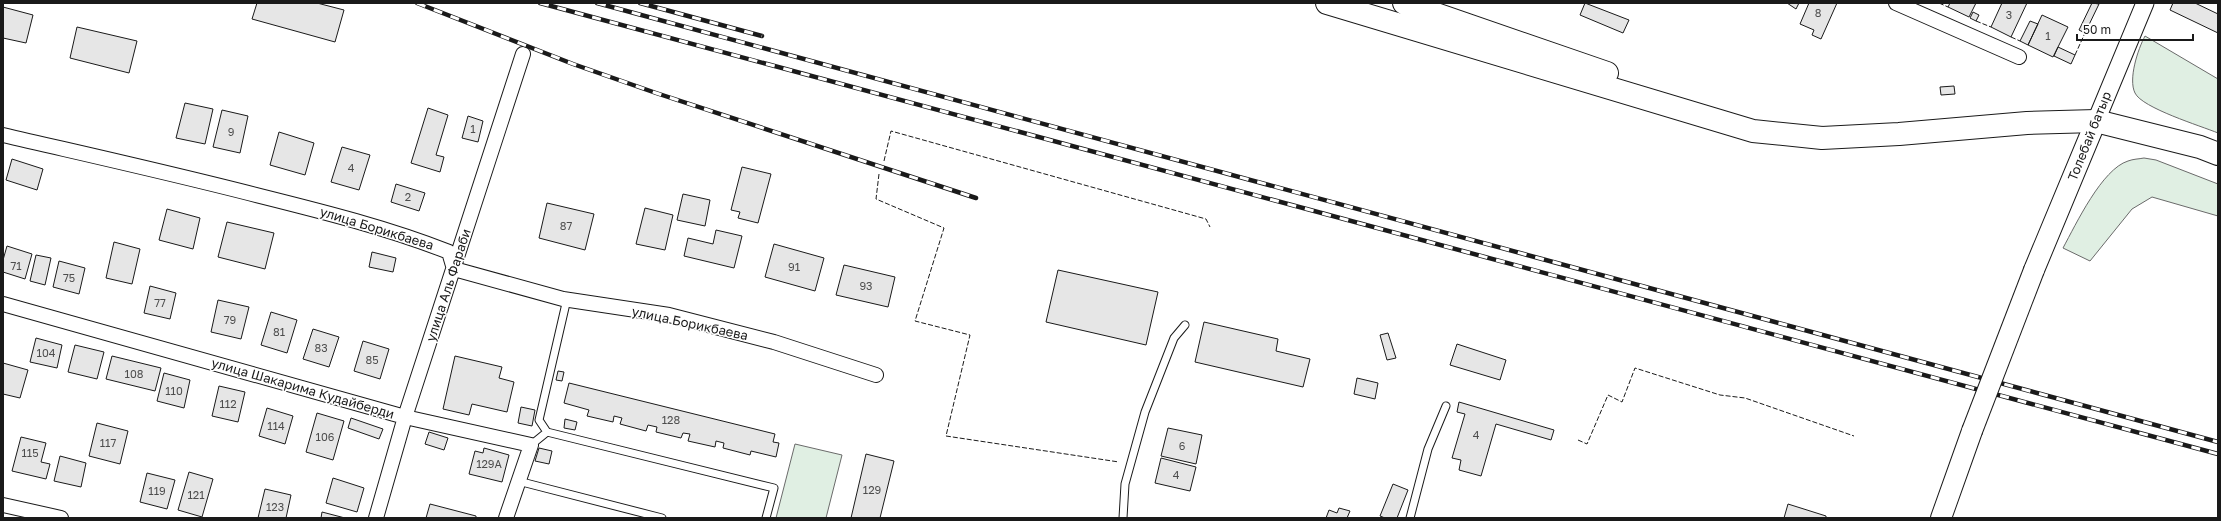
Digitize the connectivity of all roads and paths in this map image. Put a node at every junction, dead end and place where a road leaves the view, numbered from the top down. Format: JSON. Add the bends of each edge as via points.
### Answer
{"nodes":[{"id":1,"x":1327,"y":3,"type":"edge"},
{"id":2,"x":1404,"y":3,"type":"edge"},
{"id":3,"x":1896,"y":3,"type":"edge"},
{"id":4,"x":2145,"y":3,"type":"edge"},
{"id":5,"x":523,"y":54,"type":"dead end"},
{"id":6,"x":2019,"y":57,"type":"dead end"},
{"id":7,"x":1691,"y":113,"type":"junction"},
{"id":8,"x":2096,"y":121,"type":"junction"},
{"id":9,"x":3,"y":135,"type":"edge"},
{"id":10,"x":2218,"y":154,"type":"edge"},
{"id":11,"x":454,"y":269,"type":"junction"},
{"id":12,"x":567,"y":299,"type":"junction"},
{"id":13,"x":3,"y":304,"type":"edge"},
{"id":14,"x":1185,"y":325,"type":"dead end"},
{"id":15,"x":876,"y":375,"type":"dead end"},
{"id":16,"x":1446,"y":406,"type":"dead end"},
{"id":17,"x":406,"y":416,"type":"junction"},
{"id":18,"x":547,"y":432,"type":"junction"},
{"id":19,"x":531,"y":445,"type":"junction"},
{"id":20,"x":518,"y":481,"type":"junction"},
{"id":21,"x":3,"y":505,"type":"edge"},
{"id":22,"x":61,"y":518,"type":"edge"},
{"id":23,"x":376,"y":518,"type":"edge"},
{"id":24,"x":506,"y":518,"type":"edge"},
{"id":25,"x":662,"y":518,"type":"edge"},
{"id":26,"x":766,"y":518,"type":"edge"},
{"id":27,"x":1123,"y":518,"type":"edge"},
{"id":28,"x":1410,"y":518,"type":"edge"},
{"id":29,"x":1941,"y":518,"type":"edge"}],
"edges":[{"from":1,"to":7,"type":"main road"},
{"from":2,"to":7,"type":"main road","via":[[1632,81]]},
{"from":3,"to":6,"type":"street"},
{"from":4,"to":8,"type":"street","name":"Толебай батыр"},
{"from":5,"to":11,"type":"street","name":"улица Аль Фараби"},
{"from":7,"to":8,"type":"main road","via":[[1753,131],[1822,138],[2027,123]]},
{"from":8,"to":10,"type":"main road","via":[[2200,147]]},
{"from":8,"to":29,"type":"main road","name":"Толебай батыр","bridge":true,"via":[[2034,270]]},
{"from":9,"to":11,"type":"street","name":"улица Борикбаева","via":[[176,174],[329,213],[418,239],[449,252]]},
{"from":11,"to":12,"type":"street","name":"улица Борикбаева"},
{"from":11,"to":17,"type":"street","name":"улица Аль Фараби"},
{"from":12,"to":15,"type":"street","name":"улица Борикбаева","via":[[669,315],[774,342]]},
{"from":12,"to":18,"type":"lane","via":[[539,420]]},
{"from":13,"to":17,"type":"street","name":"улица Шакарима Кудайберди"},
{"from":14,"to":27,"type":"lane","via":[[1174,338],[1145,412],[1125,484]]},
{"from":16,"to":28,"type":"lane","via":[[1428,449]]},
{"from":17,"to":19,"type":"street","name":"улица Шакарима Кудайберди"},
{"from":17,"to":23,"type":"street","name":"улица Аль Фараби"},
{"from":18,"to":19,"type":"lane"},
{"from":18,"to":26,"type":"lane","via":[[774,488]]},
{"from":19,"to":20,"type":"street"},
{"from":20,"to":24,"type":"street"},
{"from":20,"to":25,"type":"lane"},
{"from":21,"to":22,"type":"street"}]}
